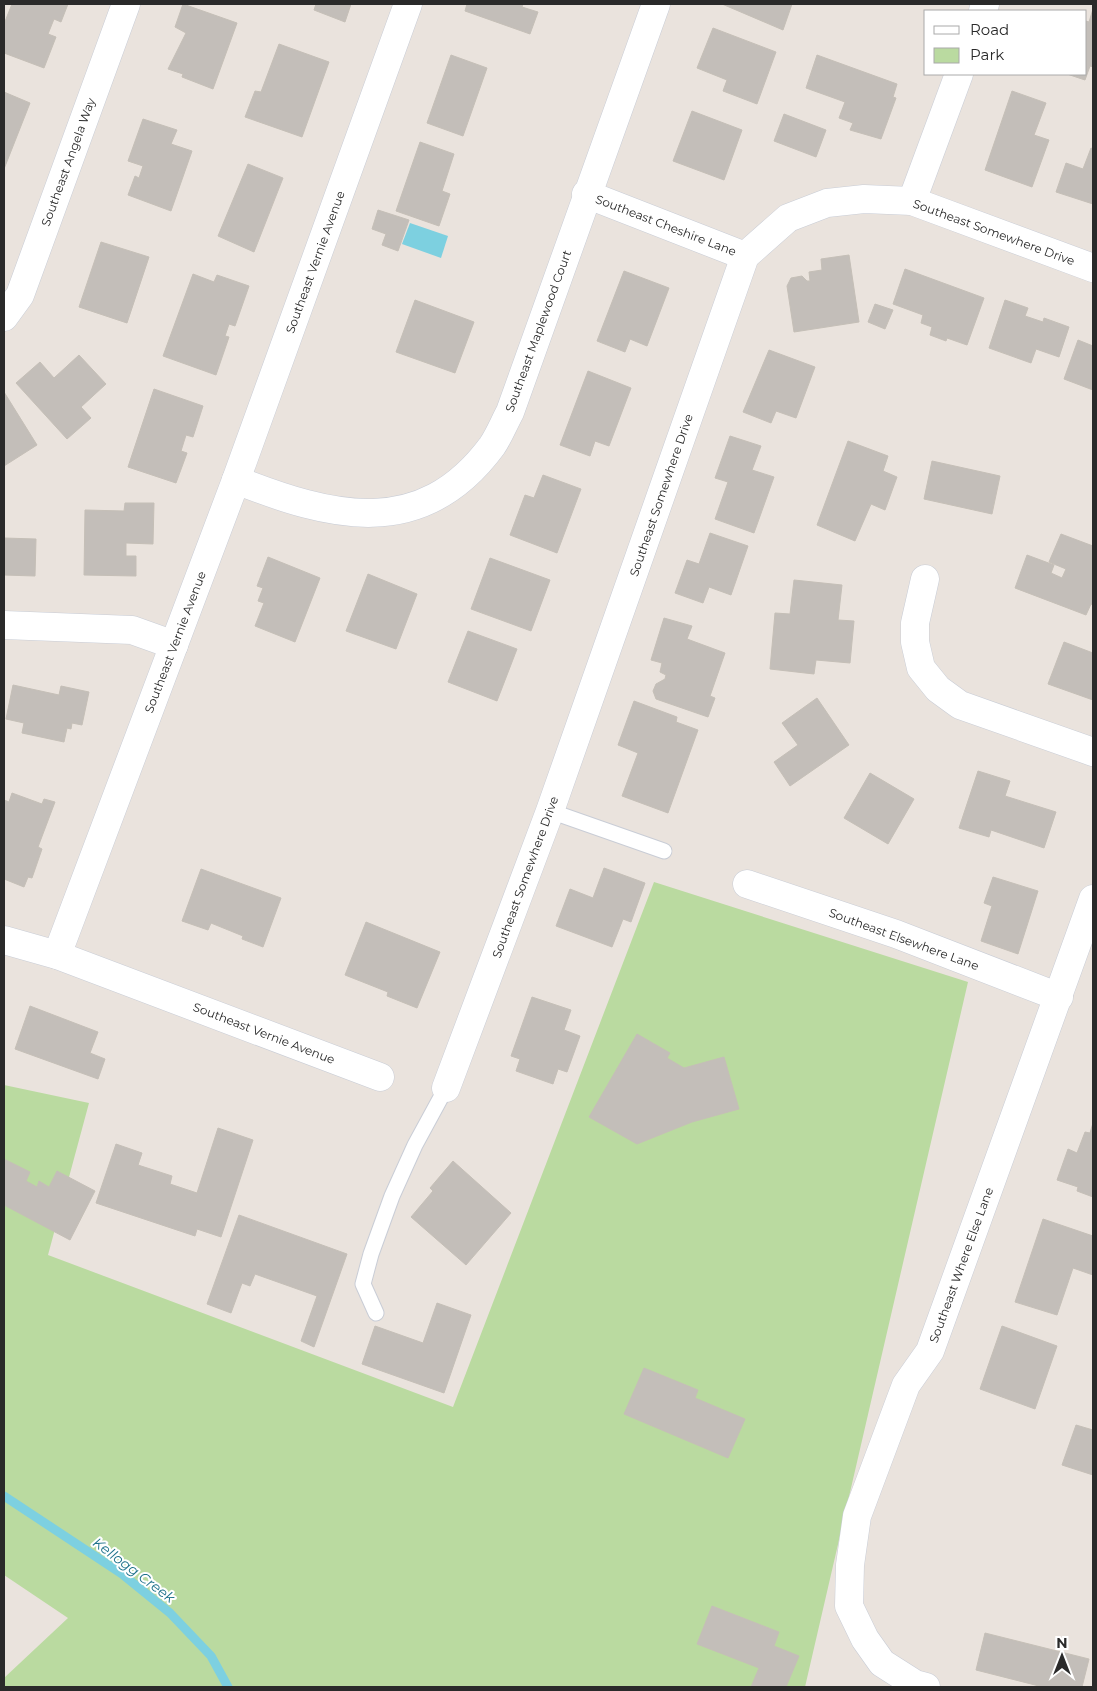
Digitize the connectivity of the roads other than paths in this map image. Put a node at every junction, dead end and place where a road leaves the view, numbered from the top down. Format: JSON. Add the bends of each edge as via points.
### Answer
{"nodes":[{"id":1,"x":126,"y":4,"type":"edge"},
{"id":2,"x":408,"y":4,"type":"edge"},
{"id":3,"x":656,"y":4,"type":"edge"},
{"id":4,"x":959,"y":75,"type":"edge"},
{"id":5,"x":586,"y":194,"type":"junction"},
{"id":6,"x":912,"y":201,"type":"junction"},
{"id":7,"x":745,"y":256,"type":"junction"},
{"id":8,"x":1093,"y":268,"type":"edge"},
{"id":9,"x":4,"y":317,"type":"edge"},
{"id":10,"x":236,"y":480,"type":"junction"},
{"id":11,"x":925,"y":579,"type":"dead end"},
{"id":12,"x":4,"y":625,"type":"edge"},
{"id":13,"x":174,"y":645,"type":"junction"},
{"id":14,"x":1093,"y":752,"type":"edge"},
{"id":15,"x":550,"y":811,"type":"junction"},
{"id":16,"x":664,"y":851,"type":"dead end"},
{"id":17,"x":747,"y":884,"type":"dead end"},
{"id":18,"x":1093,"y":899,"type":"edge"},
{"id":19,"x":4,"y":940,"type":"edge"},
{"id":20,"x":58,"y":955,"type":"junction"},
{"id":21,"x":1059,"y":997,"type":"junction"},
{"id":22,"x":380,"y":1077,"type":"dead end"},
{"id":23,"x":446,"y":1088,"type":"joint"},
{"id":24,"x":376,"y":1313,"type":"dead end"},
{"id":25,"x":926,"y":1687,"type":"edge"}],
"edges":[{"from":1,"to":9,"type":"street","name":"Southeast Angela Way","via":[[20,295]]},
{"from":2,"to":10,"type":"street","name":"Southeast Vernie Avenue"},
{"from":3,"to":5,"type":"street","name":"Southeast Maplewood Court"},
{"from":4,"to":6,"type":"street"},
{"from":5,"to":7,"type":"street","name":"Southeast Cheshire Lane"},
{"from":5,"to":10,"type":"street","name":"Southeast Maplewood Court","via":[[510,412],[492,445],[466,474],[435,498],[394,511],[356,514],[279,497]]},
{"from":6,"to":7,"type":"street","name":"Southeast Somewhere Drive","via":[[864,199],[827,203],[788,218]]},
{"from":6,"to":8,"type":"street","name":"Southeast Somewhere Drive"},
{"from":7,"to":15,"type":"street","name":"Southeast Somewhere Drive"},
{"from":10,"to":13,"type":"street","name":"Southeast Vernie Avenue"},
{"from":11,"to":14,"type":"street","via":[[915,623],[915,642],[921,668],[938,689],[960,705]]},
{"from":12,"to":13,"type":"street","via":[[132,630]]},
{"from":13,"to":20,"type":"street","name":"Southeast Vernie Avenue"},
{"from":15,"to":16,"type":"lane"},
{"from":15,"to":23,"type":"street","name":"Southeast Somewhere Drive"},
{"from":17,"to":21,"type":"street","name":"Southeast Elsewhere Lane","via":[[896,934]]},
{"from":18,"to":21,"type":"street","name":"Southeast Where Else Lane"},
{"from":19,"to":20,"type":"street"},
{"from":20,"to":22,"type":"street","name":"Southeast Vernie Avenue"},
{"from":21,"to":25,"type":"street","name":"Southeast Where Else Lane","via":[[930,1351],[906,1385],[857,1516],[850,1565],[849,1606],[864,1639],[882,1663],[915,1684]]},
{"from":23,"to":24,"type":"lane","via":[[419,1136],[371,1254],[363,1284]]}]}
